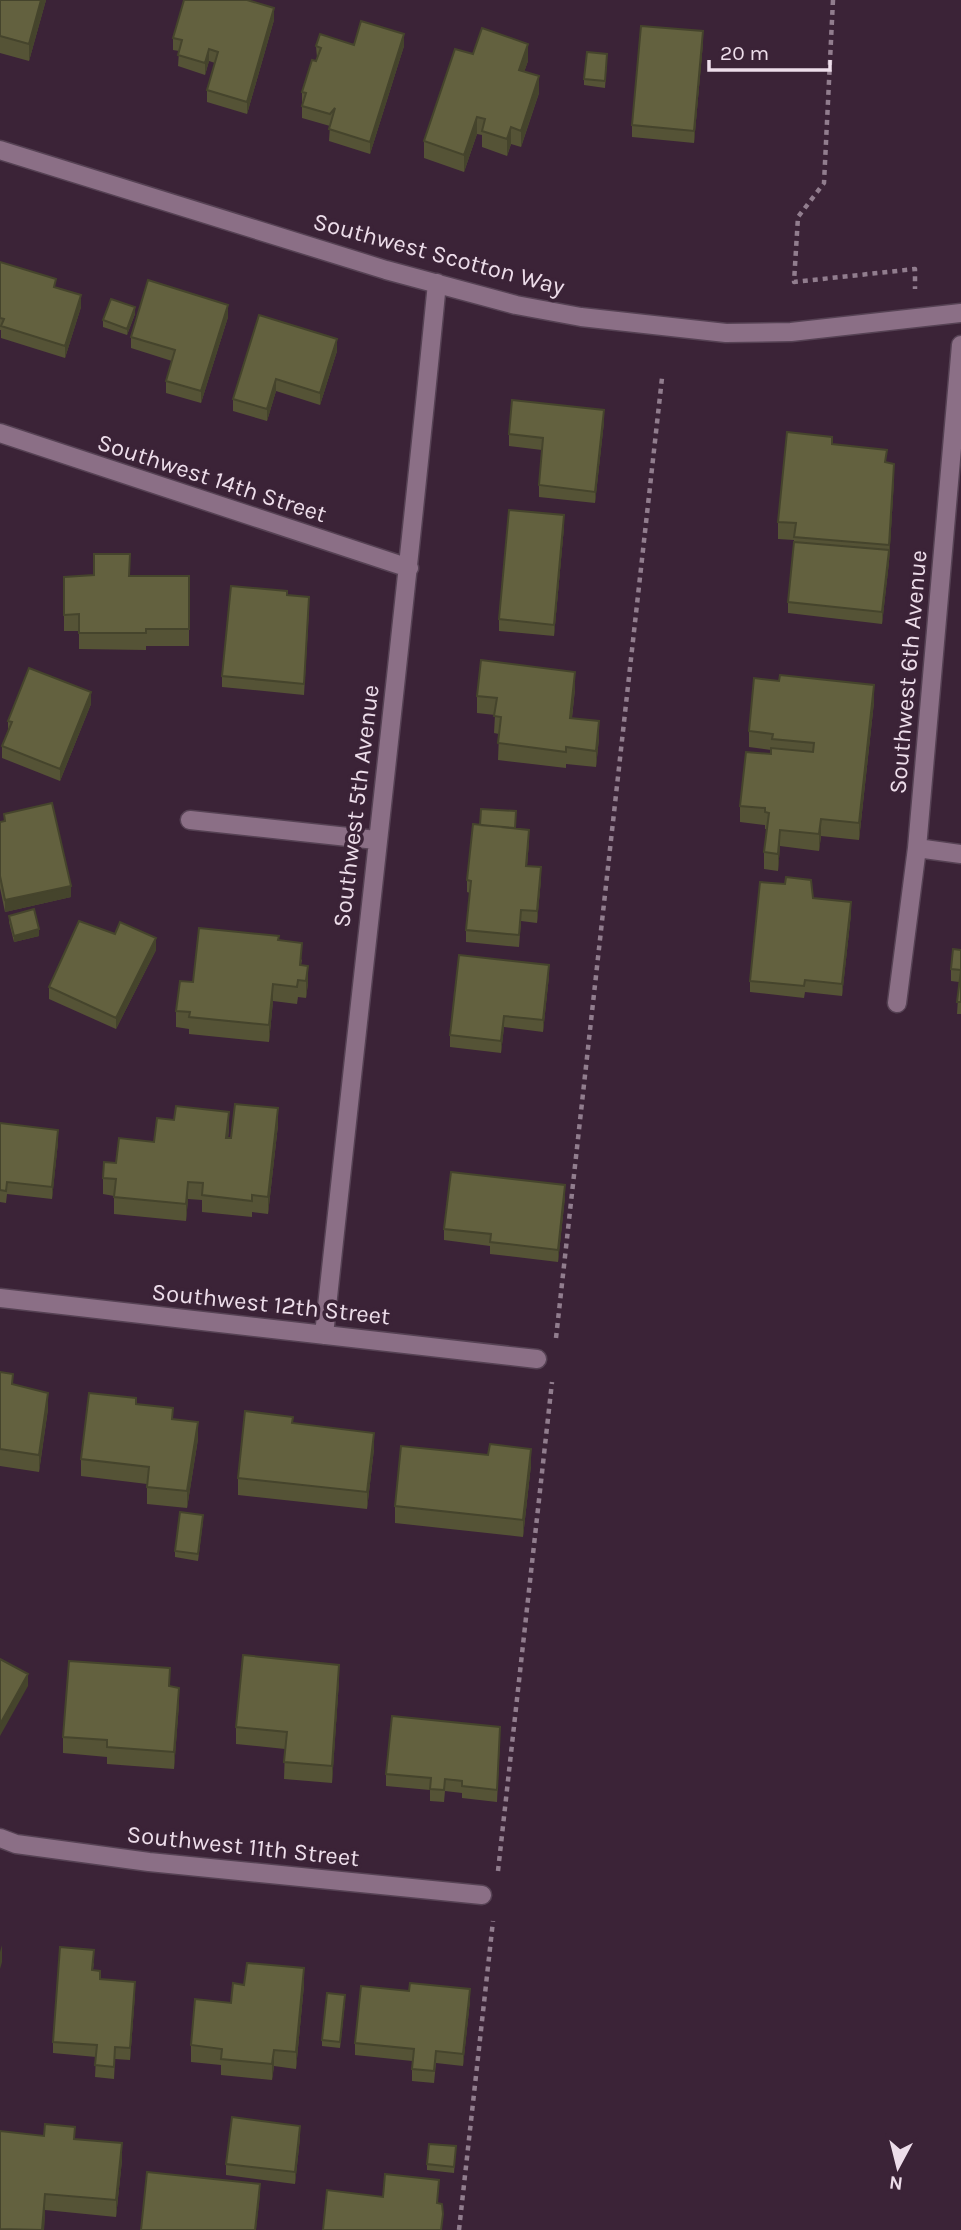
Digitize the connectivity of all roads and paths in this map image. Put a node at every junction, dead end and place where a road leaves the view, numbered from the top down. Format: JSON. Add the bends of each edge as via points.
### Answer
{"nodes":[{"id":1,"x":833,"y":0,"type":"edge"},
{"id":2,"x":0,"y":150,"type":"edge"},
{"id":3,"x":437,"y":283,"type":"junction"},
{"id":4,"x":961,"y":313,"type":"edge"},
{"id":5,"x":915,"y":318,"type":"junction"},
{"id":6,"x":961,"y":345,"type":"edge"},
{"id":7,"x":662,"y":377,"type":"dead end"},
{"id":8,"x":0,"y":433,"type":"edge"},
{"id":9,"x":410,"y":568,"type":"junction"},
{"id":10,"x":190,"y":820,"type":"dead end"},
{"id":11,"x":376,"y":840,"type":"junction"},
{"id":12,"x":917,"y":848,"type":"junction"},
{"id":13,"x":961,"y":853,"type":"edge"},
{"id":14,"x":897,"y":1003,"type":"dead end"},
{"id":15,"x":0,"y":1298,"type":"edge"},
{"id":16,"x":324,"y":1335,"type":"junction"},
{"id":17,"x":556,"y":1345,"type":"dead end"},
{"id":18,"x":537,"y":1359,"type":"dead end"},
{"id":19,"x":553,"y":1373,"type":"dead end"},
{"id":20,"x":0,"y":1838,"type":"edge"},
{"id":21,"x":497,"y":1884,"type":"dead end"},
{"id":22,"x":482,"y":1895,"type":"dead end"},
{"id":23,"x":494,"y":1912,"type":"dead end"},
{"id":24,"x":459,"y":2230,"type":"edge"}],
"edges":[{"from":1,"to":5,"type":"path","via":[[824,183],[798,217],[794,282],[915,269]]},
{"from":2,"to":3,"type":"street","name":"Southwest Scotton Way"},
{"from":3,"to":5,"type":"street","name":"Southwest Scotton Way","via":[[581,317],[726,333],[791,332]]},
{"from":3,"to":9,"type":"street","name":"Southwest 5th Avenue"},
{"from":4,"to":5,"type":"street","name":"Southwest Scotton Way"},
{"from":6,"to":12,"type":"street","name":"Southwest 6th Avenue"},
{"from":7,"to":17,"type":"path"},
{"from":8,"to":9,"type":"street","name":"Southwest 14th Street"},
{"from":9,"to":11,"type":"street","name":"Southwest 5th Avenue"},
{"from":10,"to":11,"type":"street"},
{"from":11,"to":16,"type":"street","name":"Southwest 5th Avenue"},
{"from":12,"to":13,"type":"street"},
{"from":12,"to":14,"type":"street","name":"Southwest 6th Avenue"},
{"from":15,"to":16,"type":"street","name":"Southwest 12th Street"},
{"from":16,"to":18,"type":"street","name":"Southwest 12th Street"},
{"from":19,"to":21,"type":"path"},
{"from":20,"to":22,"type":"street","name":"Southwest 11th Street","via":[[149,1862]]},
{"from":23,"to":24,"type":"path"}]}
